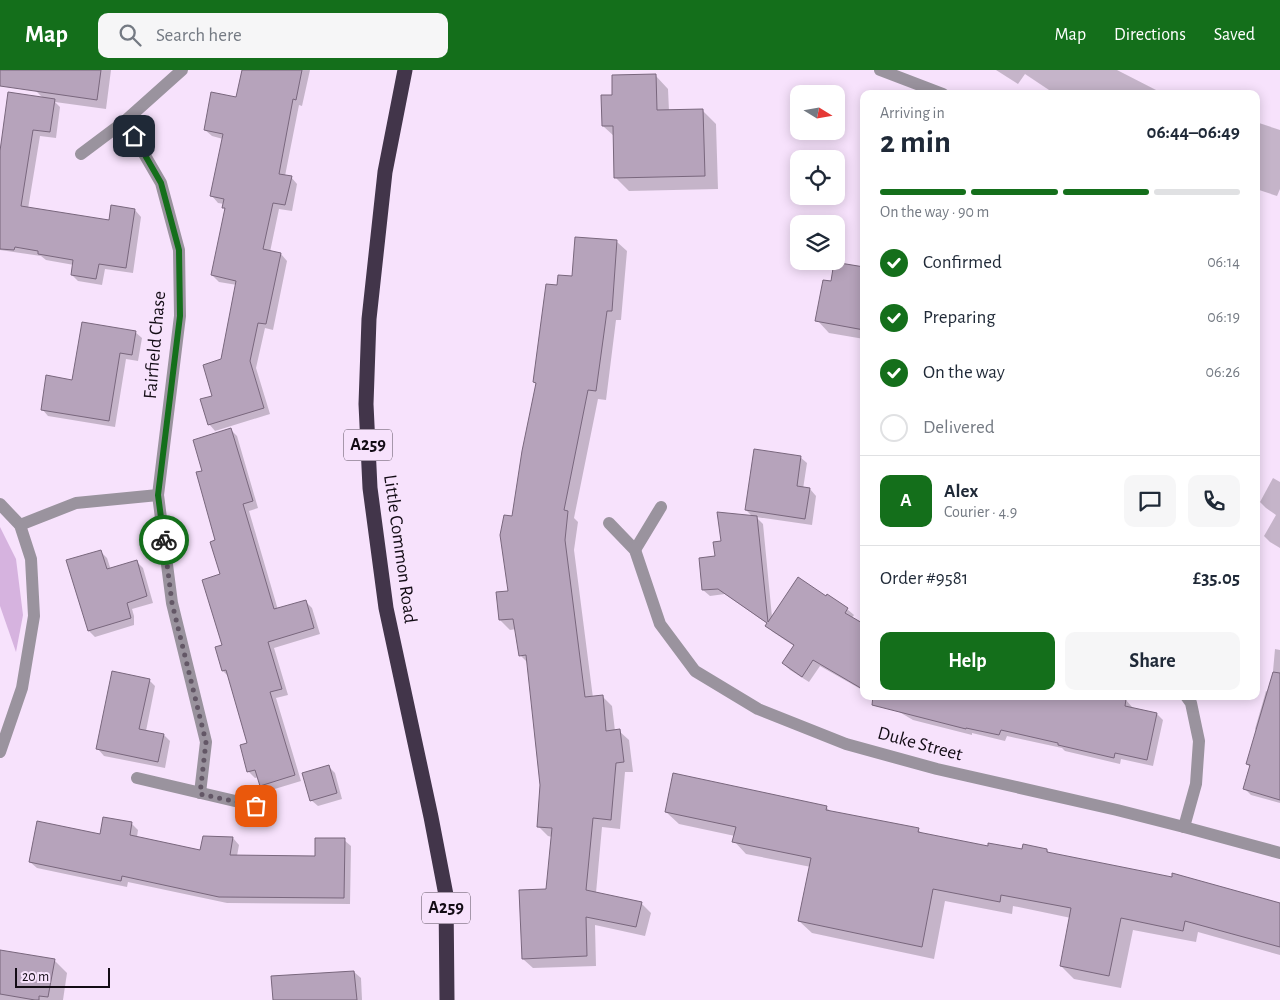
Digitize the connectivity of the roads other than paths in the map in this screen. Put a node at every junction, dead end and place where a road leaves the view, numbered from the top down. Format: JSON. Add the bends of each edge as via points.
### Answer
{"nodes":[{"id":1,"x":182,"y":70,"type":"edge"},
{"id":2,"x":405,"y":70,"type":"edge"},
{"id":3,"x":880,"y":70,"type":"edge"},
{"id":4,"x":932,"y":90,"type":"edge"},
{"id":5,"x":125,"y":121,"type":"junction"},
{"id":6,"x":81,"y":154,"type":"dead end"},
{"id":7,"x":158,"y":495,"type":"junction"},
{"id":8,"x":0,"y":504,"type":"edge"},
{"id":9,"x":661,"y":508,"type":"dead end"},
{"id":10,"x":609,"y":523,"type":"dead end"},
{"id":11,"x":20,"y":525,"type":"junction"},
{"id":12,"x":635,"y":550,"type":"junction"},
{"id":13,"x":1189,"y":700,"type":"edge"},
{"id":14,"x":0,"y":752,"type":"edge"},
{"id":15,"x":137,"y":778,"type":"dead end"},
{"id":16,"x":200,"y":794,"type":"junction"},
{"id":17,"x":256,"y":806,"type":"dead end"},
{"id":18,"x":1184,"y":827,"type":"junction"},
{"id":19,"x":1280,"y":853,"type":"edge"},
{"id":20,"x":447,"y":1000,"type":"edge"}],
"edges":[{"from":1,"to":5,"type":"street"},
{"from":2,"to":20,"type":"highway","name":"Little Common Road","number":"A259","via":[[385,172],[369,320],[366,413],[370,488],[386,608],[446,895]]},
{"from":3,"to":4,"type":"street"},
{"from":5,"to":6,"type":"street"},
{"from":5,"to":7,"type":"street","name":"Fairfield Chase","via":[[161,183],[179,250],[180,316]]},
{"from":7,"to":11,"type":"street","via":[[76,503]]},
{"from":7,"to":16,"type":"street","name":"Fairfield Chase","via":[[172,603],[206,742]]},
{"from":8,"to":11,"type":"street"},
{"from":9,"to":12,"type":"street"},
{"from":10,"to":12,"type":"street","name":"Duke Street"},
{"from":11,"to":14,"type":"street","via":[[30,559],[34,616],[22,688]]},
{"from":12,"to":18,"type":"street","name":"Duke Street","via":[[660,624],[695,671],[758,709],[846,744],[937,770]]},
{"from":13,"to":18,"type":"street","via":[[1199,741],[1196,784]]},
{"from":15,"to":16,"type":"street"},
{"from":16,"to":17,"type":"street"},
{"from":18,"to":19,"type":"street","name":"Duke Street"}]}
